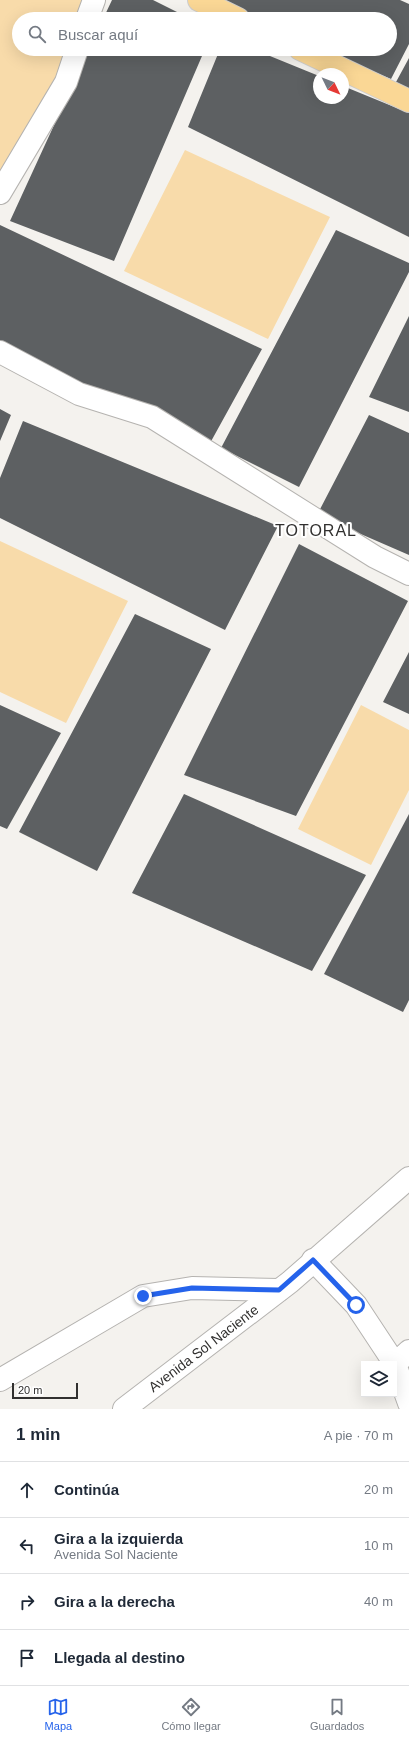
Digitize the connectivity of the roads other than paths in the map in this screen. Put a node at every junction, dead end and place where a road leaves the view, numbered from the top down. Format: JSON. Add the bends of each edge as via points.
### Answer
{"nodes":[{"id":1,"x":94,"y":0,"type":"edge"},
{"id":2,"x":199,"y":0,"type":"edge"},
{"id":3,"x":90,"y":12,"type":"edge"},
{"id":4,"x":224,"y":12,"type":"edge"},
{"id":5,"x":75,"y":56,"type":"edge"},
{"id":6,"x":315,"y":56,"type":"edge"},
{"id":7,"x":409,"y":101,"type":"edge"},
{"id":8,"x":0,"y":193,"type":"edge"},
{"id":9,"x":0,"y":352,"type":"edge"},
{"id":10,"x":409,"y":574,"type":"edge"},
{"id":11,"x":409,"y":1178,"type":"edge"},
{"id":12,"x":313,"y":1260,"type":"junction"},
{"id":13,"x":279,"y":1290,"type":"junction"},
{"id":14,"x":402,"y":1358,"type":"edge"},
{"id":15,"x":0,"y":1380,"type":"edge"},
{"id":16,"x":409,"y":1403,"type":"edge"},
{"id":17,"x":124,"y":1409,"type":"edge"}],
"edges":[{"from":1,"to":3,"type":"street"},
{"from":2,"to":4,"type":"main road"},
{"from":5,"to":8,"type":"street","via":[[66,82]]},
{"from":6,"to":7,"type":"main road"},
{"from":9,"to":10,"type":"street","via":[[78,394],[152,417],[375,557]]},
{"from":11,"to":12,"type":"street","name":"Avenida Sol Naciente"},
{"from":12,"to":13,"type":"street","name":"Avenida Sol Naciente"},
{"from":12,"to":14,"type":"street"},
{"from":13,"to":15,"type":"street","via":[[192,1288],[143,1296]]},
{"from":13,"to":17,"type":"street","name":"Avenida Sol Naciente"},
{"from":14,"to":16,"type":"street"}]}
